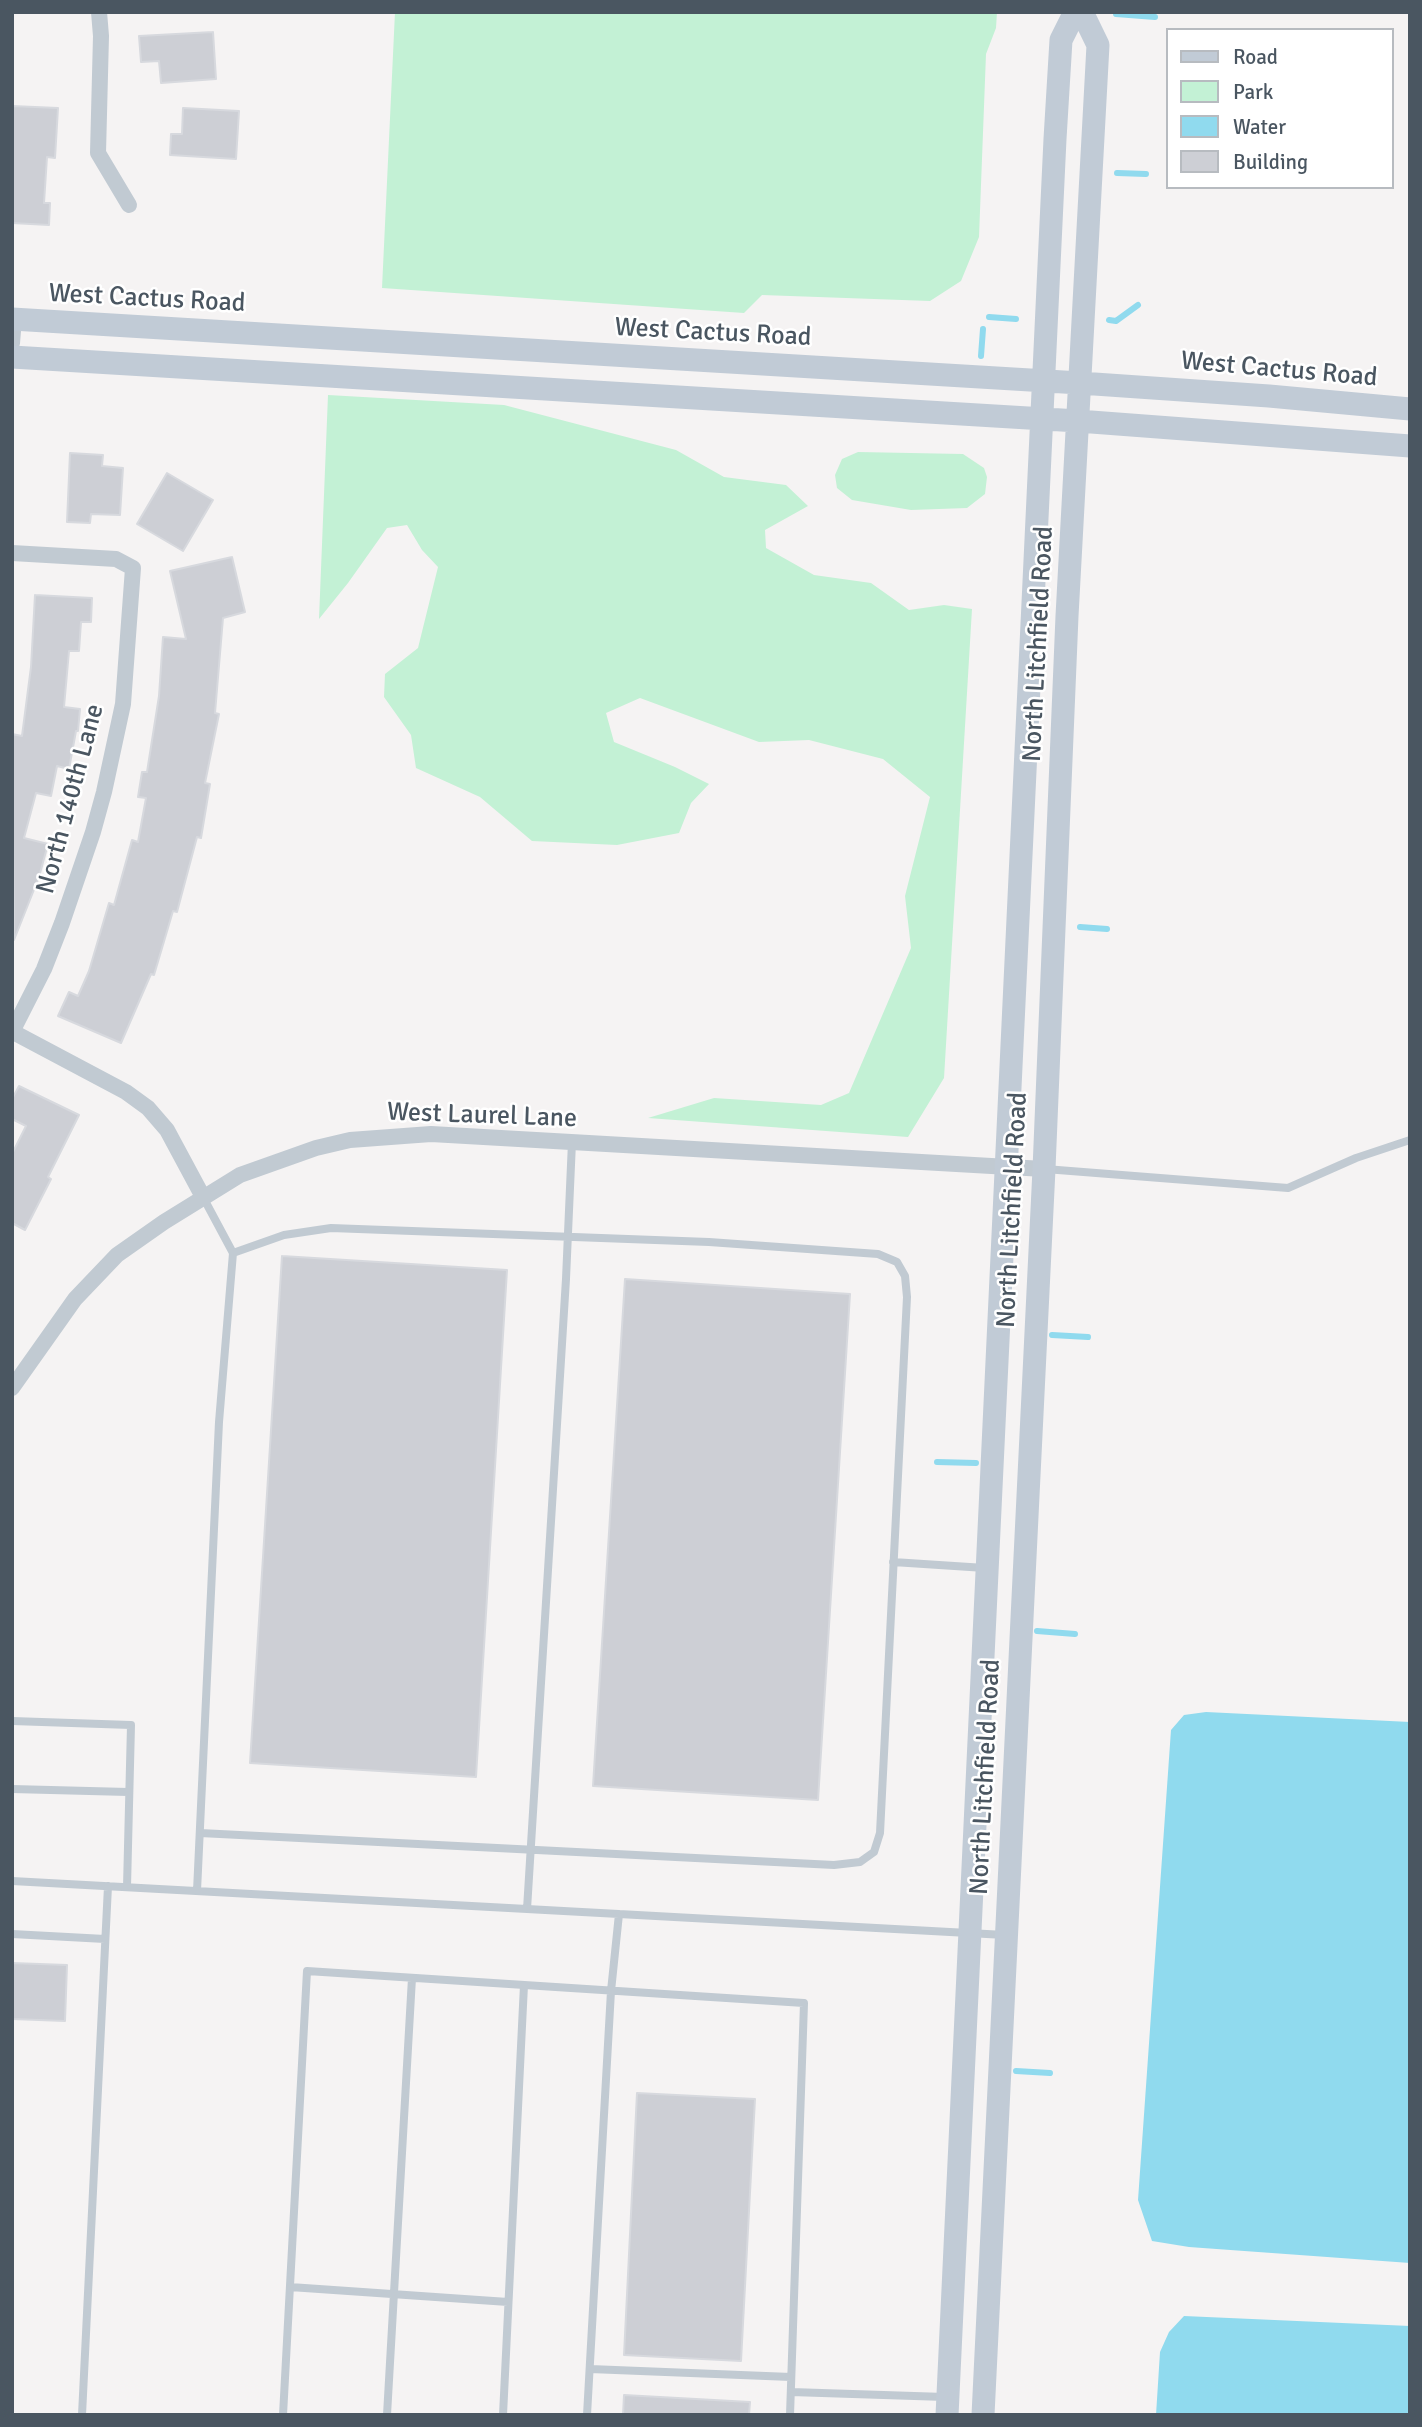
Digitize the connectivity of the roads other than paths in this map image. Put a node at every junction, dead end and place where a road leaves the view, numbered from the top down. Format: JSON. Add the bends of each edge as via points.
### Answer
{"nodes":[{"id":1,"x":99,"y":12,"type":"edge"},
{"id":2,"x":1075,"y":12,"type":"edge"},
{"id":3,"x":1082,"y":12,"type":"edge"},
{"id":4,"x":128,"y":205,"type":"dead end"},
{"id":5,"x":13,"y":319,"type":"edge"},
{"id":6,"x":12,"y":343,"type":"edge"},
{"id":7,"x":12,"y":357,"type":"edge"},
{"id":8,"x":1043,"y":382,"type":"junction"},
{"id":9,"x":1080,"y":383,"type":"junction"},
{"id":10,"x":1410,"y":409,"type":"edge"},
{"id":11,"x":1041,"y":419,"type":"junction"},
{"id":12,"x":1078,"y":421,"type":"junction"},
{"id":13,"x":1410,"y":446,"type":"edge"},
{"id":14,"x":12,"y":552,"type":"edge"},
{"id":15,"x":12,"y":1032,"type":"edge"},
{"id":16,"x":1410,"y":1140,"type":"edge"},
{"id":17,"x":572,"y":1142,"type":"junction"},
{"id":18,"x":1007,"y":1166,"type":"junction"},
{"id":19,"x":1044,"y":1168,"type":"junction"},
{"id":20,"x":202,"y":1197,"type":"junction"},
{"id":21,"x":567,"y":1236,"type":"junction"},
{"id":22,"x":233,"y":1253,"type":"junction"},
{"id":23,"x":12,"y":1388,"type":"edge"},
{"id":24,"x":894,"y":1562,"type":"junction"},
{"id":25,"x":987,"y":1568,"type":"junction"},
{"id":26,"x":12,"y":1721,"type":"edge"},
{"id":27,"x":12,"y":1789,"type":"edge"},
{"id":28,"x":128,"y":1792,"type":"junction"},
{"id":29,"x":200,"y":1832,"type":"junction"},
{"id":30,"x":533,"y":1850,"type":"junction"},
{"id":31,"x":12,"y":1881,"type":"edge"},
{"id":32,"x":108,"y":1886,"type":"junction"},
{"id":33,"x":127,"y":1887,"type":"junction"},
{"id":34,"x":197,"y":1891,"type":"junction"},
{"id":35,"x":527,"y":1909,"type":"junction"},
{"id":36,"x":619,"y":1914,"type":"junction"},
{"id":37,"x":12,"y":1934,"type":"edge"},
{"id":38,"x":970,"y":1934,"type":"junction"},
{"id":39,"x":1007,"y":1935,"type":"junction"},
{"id":40,"x":105,"y":1939,"type":"junction"},
{"id":41,"x":412,"y":1978,"type":"junction"},
{"id":42,"x":524,"y":1985,"type":"junction"},
{"id":43,"x":611,"y":1991,"type":"junction"},
{"id":44,"x":290,"y":2287,"type":"junction"},
{"id":45,"x":394,"y":2294,"type":"junction"},
{"id":46,"x":508,"y":2302,"type":"junction"},
{"id":47,"x":590,"y":2370,"type":"junction"},
{"id":48,"x":791,"y":2377,"type":"junction"},
{"id":49,"x":791,"y":2392,"type":"junction"},
{"id":50,"x":948,"y":2406,"type":"edge"},
{"id":51,"x":82,"y":2415,"type":"edge"},
{"id":52,"x":283,"y":2415,"type":"edge"},
{"id":53,"x":387,"y":2415,"type":"edge"},
{"id":54,"x":503,"y":2415,"type":"edge"},
{"id":55,"x":587,"y":2415,"type":"edge"},
{"id":56,"x":790,"y":2415,"type":"edge"},
{"id":57,"x":983,"y":2415,"type":"edge"}],
"edges":[{"from":1,"to":4,"type":"street","via":[[98,153]]},
{"from":2,"to":8,"type":"main road","name":"North Litchfield Road","via":[[1061,40]]},
{"from":3,"to":9,"type":"main road","name":"North Litchfield Road","via":[[1098,45]]},
{"from":5,"to":6,"type":"street"},
{"from":5,"to":8,"type":"main road","name":"West Cactus Road"},
{"from":7,"to":11,"type":"main road"},
{"from":8,"to":9,"type":"main road","name":"West Cactus Road"},
{"from":8,"to":11,"type":"main road","name":"North Litchfield Road"},
{"from":9,"to":10,"type":"main road","name":"West Cactus Road"},
{"from":9,"to":12,"type":"main road","name":"North Litchfield Road"},
{"from":11,"to":12,"type":"main road"},
{"from":11,"to":18,"type":"main road","name":"North Litchfield Road"},
{"from":12,"to":13,"type":"main road"},
{"from":12,"to":19,"type":"main road","name":"North Litchfield Road"},
{"from":14,"to":15,"type":"street","name":"North 140th Lane","via":[[116,559],[133,568],[123,704],[104,792],[62,923]]},
{"from":15,"to":20,"type":"street","via":[[148,1108],[167,1129]]},
{"from":16,"to":19,"type":"lane","via":[[1288,1188]]},
{"from":17,"to":18,"type":"street","name":"West Laurel Lane"},
{"from":17,"to":20,"type":"street","name":"West Laurel Lane","via":[[431,1134],[350,1140],[240,1175]]},
{"from":17,"to":21,"type":"lane"},
{"from":18,"to":19,"type":"street","name":"West Laurel Lane"},
{"from":18,"to":25,"type":"main road","name":"North Litchfield Road"},
{"from":19,"to":39,"type":"main road","name":"North Litchfield Road"},
{"from":20,"to":22,"type":"lane"},
{"from":20,"to":23,"type":"street","name":"West Laurel Lane","via":[[117,1255],[75,1299]]},
{"from":21,"to":22,"type":"lane","via":[[331,1228],[284,1235]]},
{"from":21,"to":24,"type":"lane","via":[[878,1254],[897,1262],[905,1276],[906,1297]]},
{"from":21,"to":30,"type":"lane"},
{"from":22,"to":29,"type":"lane","via":[[219,1422]]},
{"from":24,"to":25,"type":"lane"},
{"from":24,"to":30,"type":"lane","via":[[880,1833],[874,1852],[860,1863],[834,1865]]},
{"from":25,"to":38,"type":"main road","name":"North Litchfield Road"},
{"from":26,"to":28,"type":"lane","via":[[131,1725]]},
{"from":27,"to":28,"type":"lane"},
{"from":28,"to":33,"type":"lane"},
{"from":29,"to":30,"type":"lane"},
{"from":29,"to":34,"type":"lane"},
{"from":30,"to":35,"type":"lane"},
{"from":31,"to":32,"type":"lane"},
{"from":32,"to":33,"type":"lane"},
{"from":32,"to":40,"type":"lane"},
{"from":33,"to":34,"type":"lane"},
{"from":34,"to":35,"type":"lane"},
{"from":35,"to":36,"type":"lane"},
{"from":36,"to":38,"type":"lane"},
{"from":36,"to":43,"type":"lane"},
{"from":37,"to":40,"type":"lane"},
{"from":38,"to":39,"type":"lane"},
{"from":38,"to":50,"type":"main road","name":"North Litchfield Road"},
{"from":39,"to":57,"type":"main road","name":"North Litchfield Road"},
{"from":40,"to":51,"type":"lane"},
{"from":41,"to":42,"type":"lane"},
{"from":41,"to":44,"type":"lane","via":[[307,1971]]},
{"from":41,"to":45,"type":"lane"},
{"from":42,"to":43,"type":"lane"},
{"from":42,"to":46,"type":"lane"},
{"from":43,"to":47,"type":"lane"},
{"from":43,"to":48,"type":"lane","via":[[804,2003]]},
{"from":44,"to":45,"type":"lane"},
{"from":44,"to":52,"type":"lane"},
{"from":45,"to":46,"type":"lane"},
{"from":45,"to":53,"type":"lane"},
{"from":46,"to":54,"type":"lane"},
{"from":47,"to":48,"type":"lane"},
{"from":47,"to":55,"type":"lane"},
{"from":48,"to":49,"type":"lane"},
{"from":49,"to":50,"type":"lane"},
{"from":49,"to":56,"type":"lane"}]}
